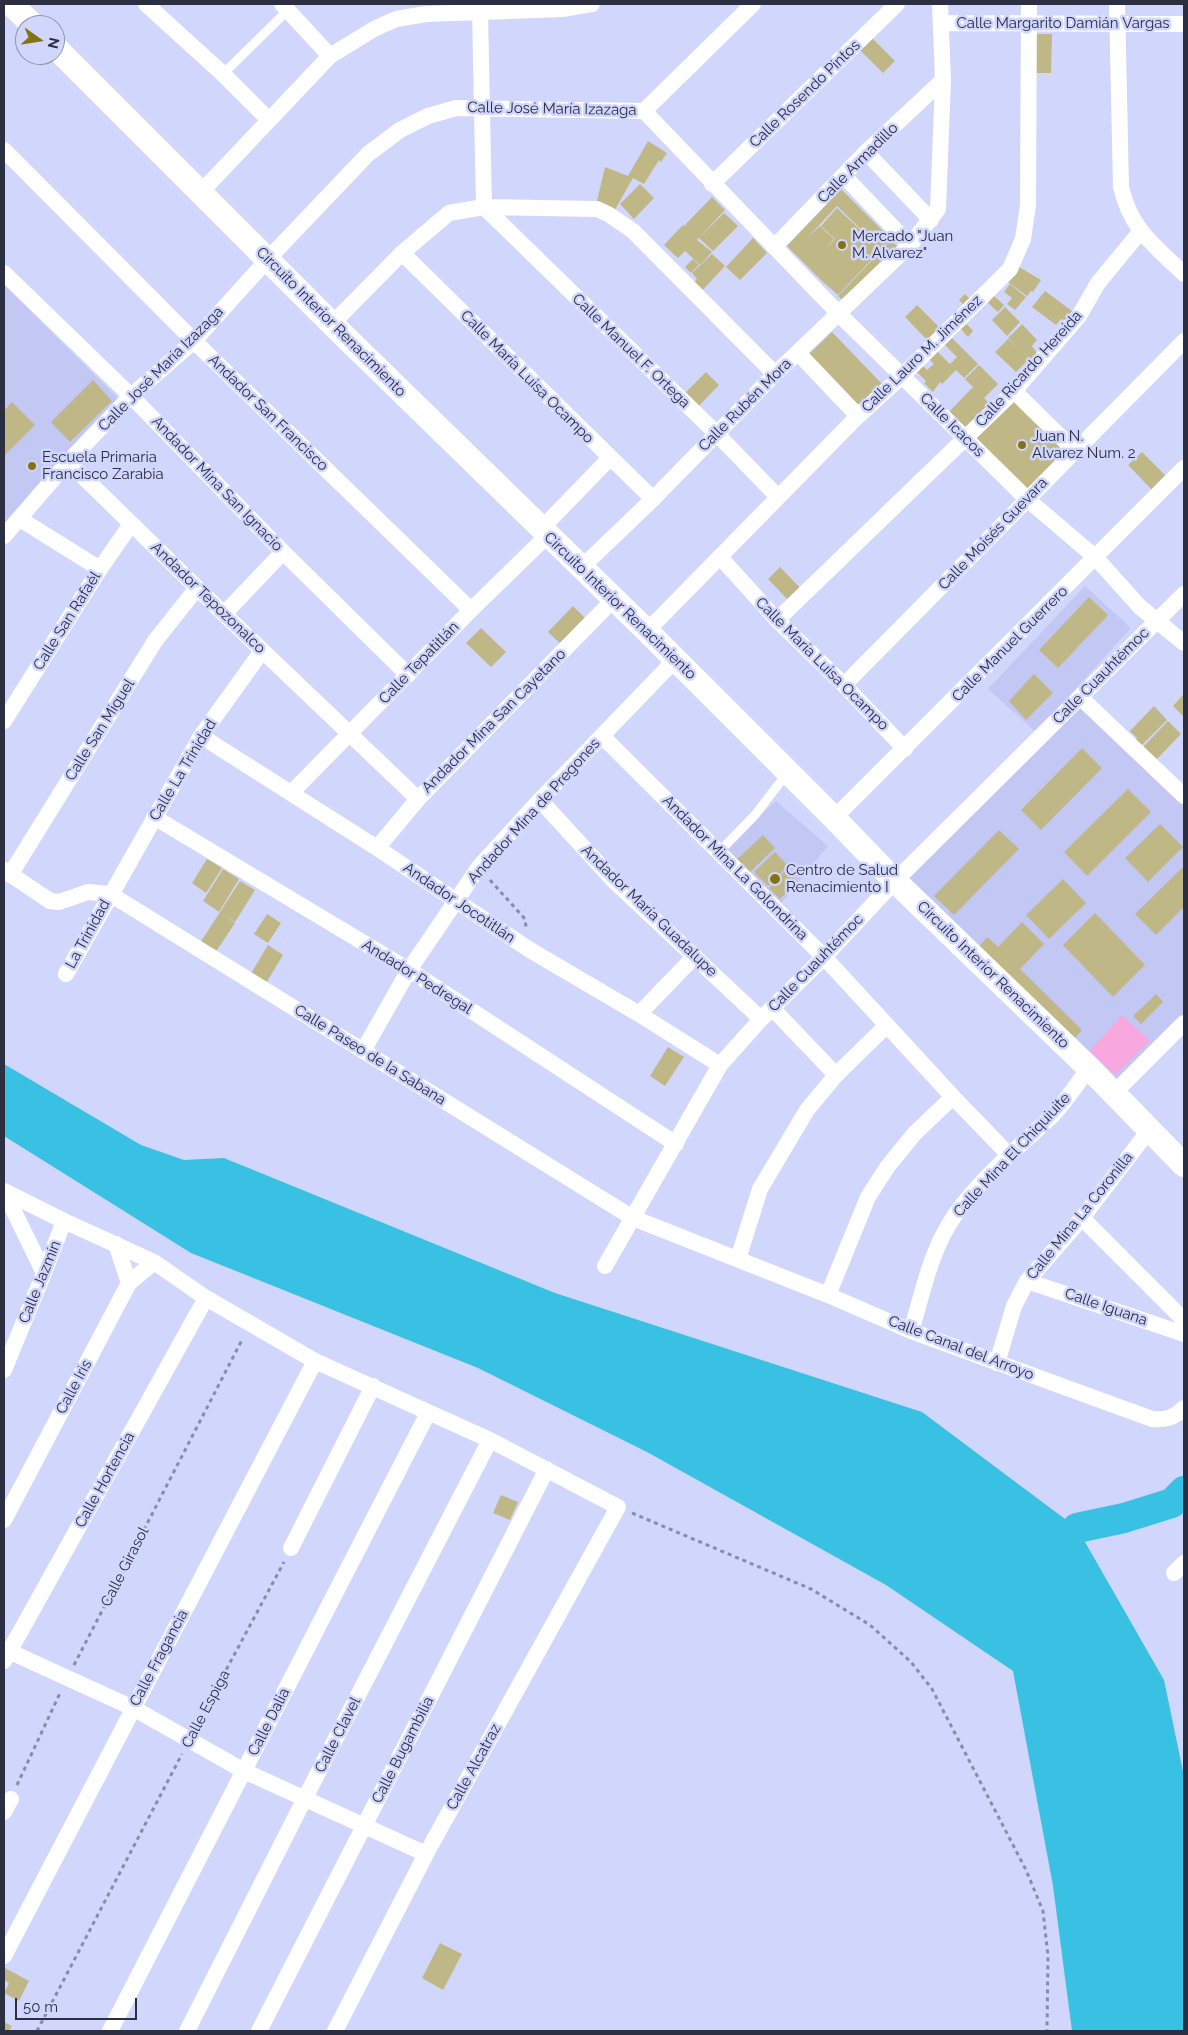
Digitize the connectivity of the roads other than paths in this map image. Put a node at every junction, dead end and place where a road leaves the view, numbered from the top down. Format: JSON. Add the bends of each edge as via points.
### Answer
{"nodes":[{"id":1,"x":146,"y":4,"type":"edge"},
{"id":2,"x":592,"y":4,"type":"edge"},
{"id":3,"x":751,"y":4,"type":"edge"},
{"id":4,"x":897,"y":4,"type":"edge"},
{"id":5,"x":940,"y":4,"type":"edge"},
{"id":6,"x":1029,"y":4,"type":"edge"},
{"id":7,"x":1117,"y":4,"type":"edge"},
{"id":8,"x":14,"y":5,"type":"edge"},
{"id":9,"x":285,"y":7,"type":"edge"},
{"id":10,"x":480,"y":12,"type":"junction"},
{"id":11,"x":24,"y":15,"type":"edge"},
{"id":12,"x":1029,"y":22,"type":"junction"},
{"id":13,"x":942,"y":23,"type":"junction"},
{"id":14,"x":1117,"y":23,"type":"junction"},
{"id":15,"x":1184,"y":24,"type":"edge"},
{"id":16,"x":330,"y":56,"type":"junction"},
{"id":17,"x":65,"y":57,"type":"edge"},
{"id":18,"x":223,"y":74,"type":"junction"},
{"id":19,"x":943,"y":80,"type":"junction"},
{"id":20,"x":481,"y":107,"type":"junction"},
{"id":21,"x":644,"y":112,"type":"junction"},
{"id":22,"x":269,"y":120,"type":"junction"},
{"id":23,"x":4,"y":150,"type":"edge"},
{"id":24,"x":866,"y":152,"type":"junction"},
{"id":25,"x":844,"y":176,"type":"junction"},
{"id":26,"x":712,"y":184,"type":"junction"},
{"id":27,"x":201,"y":192,"type":"junction"},
{"id":28,"x":484,"y":207,"type":"junction"},
{"id":29,"x":931,"y":220,"type":"junction"},
{"id":30,"x":1140,"y":232,"type":"junction"},
{"id":31,"x":910,"y":245,"type":"junction"},
{"id":32,"x":774,"y":247,"type":"junction"},
{"id":33,"x":402,"y":254,"type":"junction"},
{"id":34,"x":268,"y":259,"type":"junction"},
{"id":35,"x":4,"y":273,"type":"edge"},
{"id":36,"x":1184,"y":274,"type":"edge"},
{"id":37,"x":838,"y":312,"type":"junction"},
{"id":38,"x":332,"y":324,"type":"junction"},
{"id":39,"x":1184,"y":340,"type":"edge"},
{"id":40,"x":194,"y":341,"type":"junction"},
{"id":41,"x":798,"y":353,"type":"junction"},
{"id":42,"x":775,"y":374,"type":"junction"},
{"id":43,"x":903,"y":375,"type":"junction"},
{"id":44,"x":1014,"y":390,"type":"junction"},
{"id":45,"x":131,"y":396,"type":"junction"},
{"id":46,"x":858,"y":416,"type":"junction"},
{"id":47,"x":716,"y":434,"type":"junction"},
{"id":48,"x":966,"y":439,"type":"junction"},
{"id":49,"x":1074,"y":450,"type":"junction"},
{"id":50,"x":609,"y":458,"type":"junction"},
{"id":51,"x":68,"y":462,"type":"junction"},
{"id":52,"x":1184,"y":468,"type":"edge"},
{"id":53,"x":777,"y":496,"type":"junction"},
{"id":54,"x":1027,"y":499,"type":"junction"},
{"id":55,"x":653,"y":500,"type":"junction"},
{"id":56,"x":20,"y":519,"type":"junction"},
{"id":57,"x":131,"y":524,"type":"junction"},
{"id":58,"x":545,"y":532,"type":"junction"},
{"id":59,"x":4,"y":536,"type":"edge"},
{"id":60,"x":283,"y":552,"type":"junction"},
{"id":61,"x":720,"y":557,"type":"junction"},
{"id":62,"x":1096,"y":557,"type":"junction"},
{"id":63,"x":582,"y":568,"type":"junction"},
{"id":64,"x":100,"y":569,"type":"junction"},
{"id":65,"x":196,"y":588,"type":"junction"},
{"id":66,"x":1184,"y":594,"type":"edge"},
{"id":67,"x":614,"y":598,"type":"junction"},
{"id":68,"x":471,"y":610,"type":"junction"},
{"id":69,"x":224,"y":614,"type":"junction"},
{"id":70,"x":777,"y":620,"type":"junction"},
{"id":71,"x":1157,"y":621,"type":"junction"},
{"id":72,"x":647,"y":631,"type":"junction"},
{"id":73,"x":1184,"y":643,"type":"edge"},
{"id":74,"x":262,"y":651,"type":"junction"},
{"id":75,"x":676,"y":660,"type":"junction"},
{"id":76,"x":408,"y":675,"type":"junction"},
{"id":77,"x":844,"y":685,"type":"junction"},
{"id":78,"x":1080,"y":696,"type":"junction"},
{"id":79,"x":4,"y":721,"type":"edge"},
{"id":80,"x":349,"y":734,"type":"junction"},
{"id":81,"x":201,"y":736,"type":"junction"},
{"id":82,"x":602,"y":736,"type":"junction"},
{"id":83,"x":905,"y":749,"type":"junction"},
{"id":84,"x":788,"y":772,"type":"junction"},
{"id":85,"x":291,"y":793,"type":"junction"},
{"id":86,"x":1184,"y":796,"type":"edge"},
{"id":87,"x":418,"y":799,"type":"junction"},
{"id":88,"x":540,"y":800,"type":"junction"},
{"id":89,"x":154,"y":817,"type":"junction"},
{"id":90,"x":834,"y":818,"type":"junction"},
{"id":91,"x":377,"y":848,"type":"junction"},
{"id":92,"x":718,"y":853,"type":"junction"},
{"id":93,"x":7,"y":873,"type":"edge"},
{"id":94,"x":895,"y":881,"type":"junction"},
{"id":95,"x":110,"y":894,"type":"junction"},
{"id":96,"x":456,"y":900,"type":"junction"},
{"id":97,"x":695,"y":956,"type":"junction"},
{"id":98,"x":824,"y":956,"type":"junction"},
{"id":99,"x":409,"y":970,"type":"junction"},
{"id":100,"x":66,"y":974,"type":"dead end"},
{"id":101,"x":639,"y":1014,"type":"junction"},
{"id":102,"x":766,"y":1014,"type":"junction"},
{"id":103,"x":1184,"y":1023,"type":"edge"},
{"id":104,"x":886,"y":1026,"type":"junction"},
{"id":105,"x":363,"y":1051,"type":"junction"},
{"id":106,"x":720,"y":1065,"type":"junction"},
{"id":107,"x":1089,"y":1068,"type":"junction"},
{"id":108,"x":836,"y":1075,"type":"junction"},
{"id":109,"x":1114,"y":1092,"type":"junction"},
{"id":110,"x":953,"y":1097,"type":"junction"},
{"id":111,"x":1150,"y":1129,"type":"junction"},
{"id":112,"x":676,"y":1144,"type":"junction"},
{"id":113,"x":1009,"y":1155,"type":"junction"},
{"id":114,"x":1183,"y":1161,"type":"edge"},
{"id":115,"x":4,"y":1191,"type":"edge"},
{"id":116,"x":633,"y":1218,"type":"junction"},
{"id":117,"x":1082,"y":1218,"type":"junction"},
{"id":118,"x":64,"y":1221,"type":"junction"},
{"id":119,"x":116,"y":1244,"type":"junction"},
{"id":120,"x":738,"y":1259,"type":"junction"},
{"id":121,"x":154,"y":1262,"type":"junction"},
{"id":122,"x":605,"y":1266,"type":"dead end"},
{"id":123,"x":44,"y":1274,"type":"junction"},
{"id":124,"x":1027,"y":1281,"type":"junction"},
{"id":125,"x":129,"y":1283,"type":"junction"},
{"id":126,"x":828,"y":1295,"type":"junction"},
{"id":127,"x":206,"y":1298,"type":"junction"},
{"id":128,"x":1184,"y":1320,"type":"edge"},
{"id":129,"x":911,"y":1330,"type":"junction"},
{"id":130,"x":1184,"y":1334,"type":"edge"},
{"id":131,"x":315,"y":1361,"type":"junction"},
{"id":132,"x":997,"y":1363,"type":"junction"},
{"id":133,"x":4,"y":1370,"type":"edge"},
{"id":134,"x":373,"y":1386,"type":"junction"},
{"id":135,"x":1184,"y":1408,"type":"edge"},
{"id":136,"x":428,"y":1413,"type":"junction"},
{"id":137,"x":490,"y":1440,"type":"junction"},
{"id":138,"x":547,"y":1469,"type":"junction"},
{"id":139,"x":4,"y":1520,"type":"edge"},
{"id":140,"x":291,"y":1548,"type":"road end"},
{"id":141,"x":5,"y":1654,"type":"edge"},
{"id":142,"x":133,"y":1708,"type":"junction"},
{"id":143,"x":244,"y":1770,"type":"junction"},
{"id":144,"x":305,"y":1798,"type":"junction"},
{"id":145,"x":365,"y":1825,"type":"junction"},
{"id":146,"x":426,"y":1854,"type":"junction"},
{"id":147,"x":4,"y":1956,"type":"edge"},
{"id":148,"x":110,"y":2031,"type":"edge"},
{"id":149,"x":187,"y":2031,"type":"edge"},
{"id":150,"x":259,"y":2031,"type":"edge"},
{"id":151,"x":335,"y":2031,"type":"edge"}],
"edges":[{"from":1,"to":18,"type":"street"},
{"from":2,"to":10,"type":"street","via":[[562,9]]},
{"from":3,"to":21,"type":"street","name":"Calle José María Izazaga"},
{"from":4,"to":26,"type":"street","name":"Calle Rosendo Pintos"},
{"from":5,"to":13,"type":"street","name":"Calle Rubén Mora"},
{"from":6,"to":12,"type":"street","name":"Calle Lauro M. Jiménez"},
{"from":7,"to":14,"type":"street"},
{"from":8,"to":11,"type":"main road"},
{"from":9,"to":16,"type":"street"},
{"from":9,"to":18,"type":"lane"},
{"from":10,"to":16,"type":"street","via":[[396,19]]},
{"from":10,"to":20,"type":"street"},
{"from":12,"to":13,"type":"street","name":"Calle Margarito Damián Vargas"},
{"from":12,"to":14,"type":"street","name":"Calle Margarito Damián Vargas"},
{"from":12,"to":43,"type":"street","name":"Calle Lauro M. Jiménez","via":[[1028,205],[1022,239],[1010,268]]},
{"from":13,"to":19,"type":"street","name":"Calle Rubén Mora"},
{"from":14,"to":15,"type":"street","name":"Calle Margarito Damián Vargas"},
{"from":14,"to":30,"type":"street","via":[[1121,187],[1126,207]]},
{"from":16,"to":22,"type":"street"},
{"from":17,"to":27,"type":"main road","name":"Circuito Interior Renacimiento"},
{"from":18,"to":22,"type":"street"},
{"from":19,"to":24,"type":"street","name":"Calle Armadillo"},
{"from":19,"to":29,"type":"street","name":"Calle Rubén Mora","via":[[939,198],[938,209]]},
{"from":20,"to":21,"type":"street","name":"Calle José María Izazaga"},
{"from":20,"to":28,"type":"street"},
{"from":20,"to":34,"type":"street","name":"Calle José María Izazaga","via":[[456,108],[428,116],[400,130],[368,154]]},
{"from":21,"to":26,"type":"street","name":"Calle Icacos"},
{"from":22,"to":27,"type":"street"},
{"from":23,"to":40,"type":"street","name":"Andador San Francisco"},
{"from":24,"to":25,"type":"street","name":"Calle Armadillo"},
{"from":24,"to":29,"type":"street"},
{"from":25,"to":31,"type":"street"},
{"from":25,"to":32,"type":"street","name":"Calle Armadillo"},
{"from":26,"to":32,"type":"street","name":"Calle Icacos"},
{"from":27,"to":34,"type":"main road","name":"Circuito Interior Renacimiento"},
{"from":28,"to":33,"type":"street","via":[[449,212]]},
{"from":28,"to":42,"type":"street","via":[[597,209],[608,214],[633,232]]},
{"from":28,"to":47,"type":"street","name":"Calle Manuel F. Ortega"},
{"from":29,"to":31,"type":"street","name":"Calle Rubén Mora"},
{"from":30,"to":36,"type":"street"},
{"from":30,"to":44,"type":"street","name":"Calle Ricardo Hereida","via":[[1098,283],[1078,316]]},
{"from":31,"to":37,"type":"street","name":"Calle Rubén Mora"},
{"from":32,"to":37,"type":"street","name":"Calle Icacos"},
{"from":33,"to":38,"type":"street"},
{"from":33,"to":50,"type":"street","name":"Calle María Luisa Ocampo"},
{"from":34,"to":38,"type":"main road","name":"Circuito Interior Renacimiento"},
{"from":34,"to":40,"type":"street","name":"Calle José María Izazaga"},
{"from":35,"to":45,"type":"street","name":"Andador Mina San Ignacio"},
{"from":37,"to":41,"type":"street","name":"Calle Rubén Mora"},
{"from":37,"to":43,"type":"street","name":"Calle Icacos"},
{"from":38,"to":58,"type":"main road","name":"Circuito Interior Renacimiento"},
{"from":39,"to":49,"type":"street","name":"Calle Moisés Guevara"},
{"from":40,"to":45,"type":"street","name":"Calle José María Izazaga"},
{"from":40,"to":68,"type":"street","name":"Andador San Francisco"},
{"from":41,"to":42,"type":"street","name":"Calle Rubén Mora"},
{"from":41,"to":46,"type":"street"},
{"from":42,"to":47,"type":"street","name":"Calle Rubén Mora"},
{"from":43,"to":46,"type":"street","name":"Calle Lauro M. Jiménez"},
{"from":43,"to":48,"type":"street","name":"Calle Icacos"},
{"from":44,"to":48,"type":"street","name":"Calle Ricardo Hereida"},
{"from":44,"to":49,"type":"street"},
{"from":45,"to":51,"type":"street","name":"Calle José María Izazaga"},
{"from":45,"to":60,"type":"street","name":"Andador Mina San Ignacio"},
{"from":46,"to":53,"type":"street","name":"Calle Lauro M. Jiménez"},
{"from":47,"to":53,"type":"street","name":"Calle Manuel F. Ortega"},
{"from":47,"to":55,"type":"street","name":"Calle Rubén Mora"},
{"from":48,"to":54,"type":"street","name":"Calle Icacos"},
{"from":48,"to":70,"type":"street","name":"Calle Ricardo Hereida"},
{"from":49,"to":54,"type":"street","name":"Calle Moisés Guevara"},
{"from":50,"to":55,"type":"street","name":"Calle María Luisa Ocampo"},
{"from":50,"to":58,"type":"street","name":"Calle Tepatitlán"},
{"from":51,"to":56,"type":"street","name":"Calle José María Izazaga"},
{"from":51,"to":57,"type":"street","name":"Andador Tepozonalco"},
{"from":52,"to":62,"type":"street","name":"Calle Manuel Guerrero"},
{"from":53,"to":61,"type":"street","name":"Calle Lauro M. Jiménez"},
{"from":54,"to":62,"type":"street","name":"Calle Icacos"},
{"from":54,"to":77,"type":"street","name":"Calle Moisés Guevara"},
{"from":55,"to":63,"type":"street","name":"Calle Rubén Mora"},
{"from":56,"to":59,"type":"street","name":"Calle José María Izazaga"},
{"from":56,"to":64,"type":"street"},
{"from":57,"to":64,"type":"street","name":"Calle San Rafaél"},
{"from":57,"to":65,"type":"street","name":"Andador Tepozonalco"},
{"from":58,"to":63,"type":"main road","name":"Circuito Interior Renacimiento"},
{"from":58,"to":68,"type":"street","name":"Calle Tepatitlán"},
{"from":60,"to":69,"type":"street"},
{"from":60,"to":76,"type":"street","name":"Andador Mina San Ignacio"},
{"from":61,"to":70,"type":"street","name":"Calle María Luisa Ocampo"},
{"from":61,"to":72,"type":"street","name":"Calle Lauro M. Jiménez"},
{"from":62,"to":71,"type":"street","name":"Calle Icacos","via":[[1140,607]]},
{"from":62,"to":83,"type":"street","name":"Calle Manuel Guerrero"},
{"from":63,"to":67,"type":"main road","name":"Circuito Interior Renacimiento"},
{"from":64,"to":79,"type":"street","name":"Calle San Rafaél"},
{"from":65,"to":69,"type":"street","name":"Andador Tepozonalco"},
{"from":65,"to":93,"type":"street","name":"Calle San Miguel","via":[[155,641]]},
{"from":66,"to":71,"type":"street","name":"Calle Cuauhtémoc"},
{"from":67,"to":72,"type":"main road","name":"Circuito Interior Renacimiento"},
{"from":67,"to":87,"type":"street","name":"Andador Mina San Cayetano"},
{"from":68,"to":76,"type":"street","name":"Calle Tepatitlán"},
{"from":69,"to":74,"type":"street","name":"Andador Tepozonalco"},
{"from":70,"to":77,"type":"street","name":"Calle María Luisa Ocampo"},
{"from":71,"to":73,"type":"street","name":"Calle Icacos"},
{"from":71,"to":78,"type":"street","name":"Calle Cuauhtémoc"},
{"from":72,"to":75,"type":"main road","name":"Circuito Interior Renacimiento"},
{"from":74,"to":80,"type":"street","name":"Andador Tepozonalco"},
{"from":74,"to":81,"type":"street","name":"Calle La Trinidad"},
{"from":75,"to":82,"type":"street","name":"Andador Mina de Pregones"},
{"from":75,"to":84,"type":"main road","name":"Circuito Interior Renacimiento"},
{"from":76,"to":80,"type":"street","name":"Calle Tepatitlán"},
{"from":77,"to":83,"type":"street","name":"Calle María Luisa Ocampo"},
{"from":78,"to":86,"type":"street"},
{"from":78,"to":94,"type":"street","name":"Calle Cuauhtémoc"},
{"from":80,"to":85,"type":"street","name":"Calle Tepatitlán"},
{"from":80,"to":87,"type":"street","name":"Andador Tepozonalco"},
{"from":81,"to":85,"type":"street","name":"Andador Jocotitlán"},
{"from":81,"to":89,"type":"street","name":"Calle La Trinidad"},
{"from":82,"to":88,"type":"street","name":"Andador Mina de Pregones"},
{"from":82,"to":92,"type":"street","name":"Andador Mina La Golondrina"},
{"from":83,"to":90,"type":"street","name":"Calle Manuel Guerrero"},
{"from":84,"to":90,"type":"main road","name":"Circuito Interior Renacimiento"},
{"from":84,"to":92,"type":"lane","via":[[755,815]]},
{"from":85,"to":91,"type":"street","name":"Andador Jocotitlán"},
{"from":87,"to":91,"type":"street","name":"Andador Mina San Cayetano"},
{"from":88,"to":96,"type":"street","name":"Andador Mina de Pregones","via":[[479,868]]},
{"from":88,"to":97,"type":"street","name":"Andador María Guadalupe","via":[[615,882]]},
{"from":89,"to":95,"type":"street","name":"Calle La Trinidad"},
{"from":89,"to":99,"type":"street","name":"Andador Pedregal"},
{"from":90,"to":94,"type":"main road","name":"Circuito Interior Renacimiento"},
{"from":91,"to":96,"type":"street","name":"Andador Jocotitlán"},
{"from":92,"to":98,"type":"street","name":"Andador Mina La Golondrina"},
{"from":93,"to":95,"type":"street","name":"Calle Paseo de la Sabana","via":[[50,901],[59,902],[88,892]]},
{"from":94,"to":98,"type":"street","name":"Calle Cuauhtémoc"},
{"from":94,"to":107,"type":"main road","name":"Circuito Interior Renacimiento"},
{"from":95,"to":100,"type":"street","name":"La Trinidad"},
{"from":95,"to":105,"type":"street","name":"Calle Paseo de la Sabana"},
{"from":96,"to":99,"type":"street","name":"Andador Mina de Pregones"},
{"from":96,"to":101,"type":"street","name":"Andador Jocotitlán","via":[[530,950]]},
{"from":97,"to":101,"type":"street"},
{"from":97,"to":102,"type":"street","name":"Andador María Guadalupe"},
{"from":98,"to":102,"type":"street","name":"Calle Cuauhtémoc"},
{"from":98,"to":104,"type":"street","name":"Andador Mina La Golondrina"},
{"from":99,"to":105,"type":"street","name":"Andador Mina de Pregones"},
{"from":99,"to":112,"type":"street","name":"Andador Pedregal"},
{"from":101,"to":106,"type":"street","name":"Andador Jocotitlán"},
{"from":102,"to":106,"type":"street","name":"Calle Cuauhtémoc"},
{"from":102,"to":108,"type":"street","name":"Andador María Guadalupe"},
{"from":103,"to":109,"type":"street"},
{"from":104,"to":108,"type":"street"},
{"from":104,"to":110,"type":"street","name":"Andador Mina La Golondrina"},
{"from":105,"to":116,"type":"street","name":"Calle Paseo de la Sabana"},
{"from":106,"to":112,"type":"street","name":"Calle Cuauhtémoc"},
{"from":107,"to":109,"type":"main road","name":"Circuito Interior Renacimiento"},
{"from":107,"to":113,"type":"street","name":"Calle Mina El Chiquiuite","via":[[1053,1114]]},
{"from":108,"to":120,"type":"street","via":[[807,1110],[760,1189]]},
{"from":109,"to":111,"type":"main road","name":"Circuito Interior Renacimiento"},
{"from":110,"to":113,"type":"street","name":"Andador Mina La Golondrina"},
{"from":110,"to":126,"type":"street","via":[[915,1133],[868,1197]]},
{"from":111,"to":114,"type":"main road","name":"Circuito Interior Renacimiento"},
{"from":111,"to":117,"type":"street","name":"Calle Mina La Coronilla"},
{"from":112,"to":116,"type":"street","name":"Calle Cuauhtémoc"},
{"from":113,"to":129,"type":"street","name":"Calle Mina El Chiquiuite","via":[[967,1200],[936,1247]]},
{"from":115,"to":118,"type":"street"},
{"from":115,"to":123,"type":"street"},
{"from":116,"to":120,"type":"street","name":"Calle Paseo de la Sabana"},
{"from":116,"to":122,"type":"street","name":"Calle Cuauhtémoc"},
{"from":117,"to":124,"type":"street","name":"Calle Mina La Coronilla"},
{"from":117,"to":128,"type":"street"},
{"from":118,"to":119,"type":"street"},
{"from":118,"to":123,"type":"street","name":"Calle Jazmín"},
{"from":119,"to":121,"type":"street"},
{"from":119,"to":125,"type":"street"},
{"from":120,"to":126,"type":"street","name":"Calle Canal del Arroyo"},
{"from":121,"to":125,"type":"street","name":"Calle Iris"},
{"from":121,"to":127,"type":"street"},
{"from":123,"to":133,"type":"street","name":"Calle Jazmín"},
{"from":124,"to":130,"type":"street","name":"Calle Iguana"},
{"from":124,"to":132,"type":"street","name":"Calle Mina La Coronilla","via":[[1014,1306]]},
{"from":125,"to":139,"type":"street","name":"Calle Iris"},
{"from":126,"to":129,"type":"street","name":"Calle Canal del Arroyo"},
{"from":127,"to":131,"type":"street"},
{"from":127,"to":141,"type":"street","name":"Calle Hortencia"},
{"from":129,"to":132,"type":"street","name":"Calle Canal del Arroyo"},
{"from":131,"to":134,"type":"street"},
{"from":131,"to":142,"type":"street","name":"Calle Fragancia"},
{"from":132,"to":135,"type":"street","name":"Calle Canal del Arroyo","via":[[1152,1419],[1166,1420]]},
{"from":134,"to":136,"type":"street"},
{"from":134,"to":140,"type":"street"},
{"from":136,"to":137,"type":"street"},
{"from":136,"to":143,"type":"street","name":"Calle Dalia"},
{"from":137,"to":138,"type":"street"},
{"from":137,"to":144,"type":"street","name":"Calle Clavel"},
{"from":138,"to":145,"type":"street","name":"Calle Bugambilia"},
{"from":138,"to":146,"type":"street","name":"Calle Alcatraz","via":[[618,1507]]},
{"from":141,"to":142,"type":"street","via":[[68,1677]]},
{"from":142,"to":143,"type":"street"},
{"from":142,"to":147,"type":"street","name":"Calle Fragancia"},
{"from":143,"to":144,"type":"street"},
{"from":143,"to":148,"type":"street","name":"Calle Dalia"},
{"from":144,"to":145,"type":"street"},
{"from":144,"to":149,"type":"street","name":"Calle Clavel"},
{"from":145,"to":146,"type":"street"},
{"from":145,"to":150,"type":"street","name":"Calle Bugambilia"},
{"from":146,"to":151,"type":"street","name":"Calle Alcatraz"}]}
